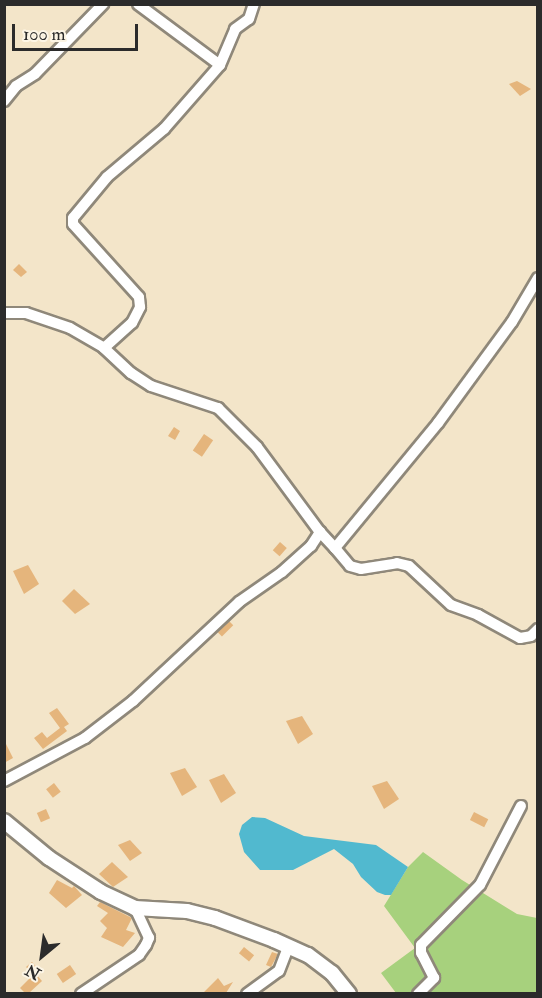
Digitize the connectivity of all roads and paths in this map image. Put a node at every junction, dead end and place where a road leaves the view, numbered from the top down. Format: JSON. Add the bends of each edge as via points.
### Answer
{"nodes":[{"id":1,"x":103,"y":4,"type":"edge"},
{"id":2,"x":138,"y":4,"type":"edge"},
{"id":3,"x":254,"y":4,"type":"edge"},
{"id":4,"x":220,"y":65,"type":"junction"},
{"id":5,"x":4,"y":101,"type":"edge"},
{"id":6,"x":537,"y":278,"type":"edge"},
{"id":7,"x":4,"y":313,"type":"edge"},
{"id":8,"x":104,"y":348,"type":"junction"},
{"id":9,"x":320,"y":532,"type":"junction"},
{"id":10,"x":335,"y":548,"type":"junction"},
{"id":11,"x":537,"y":629,"type":"edge"},
{"id":12,"x":4,"y":781,"type":"edge"},
{"id":13,"x":520,"y":806,"type":"dead end"},
{"id":14,"x":4,"y":821,"type":"edge"},
{"id":15,"x":135,"y":908,"type":"junction"},
{"id":16,"x":288,"y":948,"type":"junction"},
{"id":17,"x":81,"y":993,"type":"edge"},
{"id":18,"x":247,"y":993,"type":"edge"},
{"id":19,"x":349,"y":993,"type":"edge"},
{"id":20,"x":418,"y":993,"type":"edge"}],
"edges":[{"from":1,"to":5,"type":"street","via":[[74,37],[35,74],[21,81]]},
{"from":2,"to":4,"type":"street"},
{"from":3,"to":4,"type":"street","via":[[249,19],[235,29]]},
{"from":4,"to":8,"type":"street","via":[[164,129],[107,177],[73,218],[73,224],[139,297],[140,307],[132,323]]},
{"from":6,"to":10,"type":"street","via":[[512,322],[438,423]]},
{"from":7,"to":8,"type":"street","via":[[26,313],[70,328]]},
{"from":8,"to":9,"type":"street","via":[[151,386],[218,408],[257,447]]},
{"from":9,"to":10,"type":"street"},
{"from":9,"to":12,"type":"street","via":[[311,546],[239,602],[132,701],[85,738]]},
{"from":10,"to":11,"type":"street","via":[[350,566],[361,570],[397,563],[408,566],[451,605],[520,638],[531,636]]},
{"from":13,"to":20,"type":"street","via":[[480,885],[421,945],[434,978]]},
{"from":14,"to":15,"type":"main road","via":[[49,858],[101,892]]},
{"from":15,"to":16,"type":"main road","via":[[187,911],[215,918]]},
{"from":15,"to":17,"type":"street","via":[[149,938],[147,945],[139,955]]},
{"from":16,"to":18,"type":"street","via":[[279,971]]},
{"from":16,"to":19,"type":"main road","via":[[308,955],[332,973]]}]}
